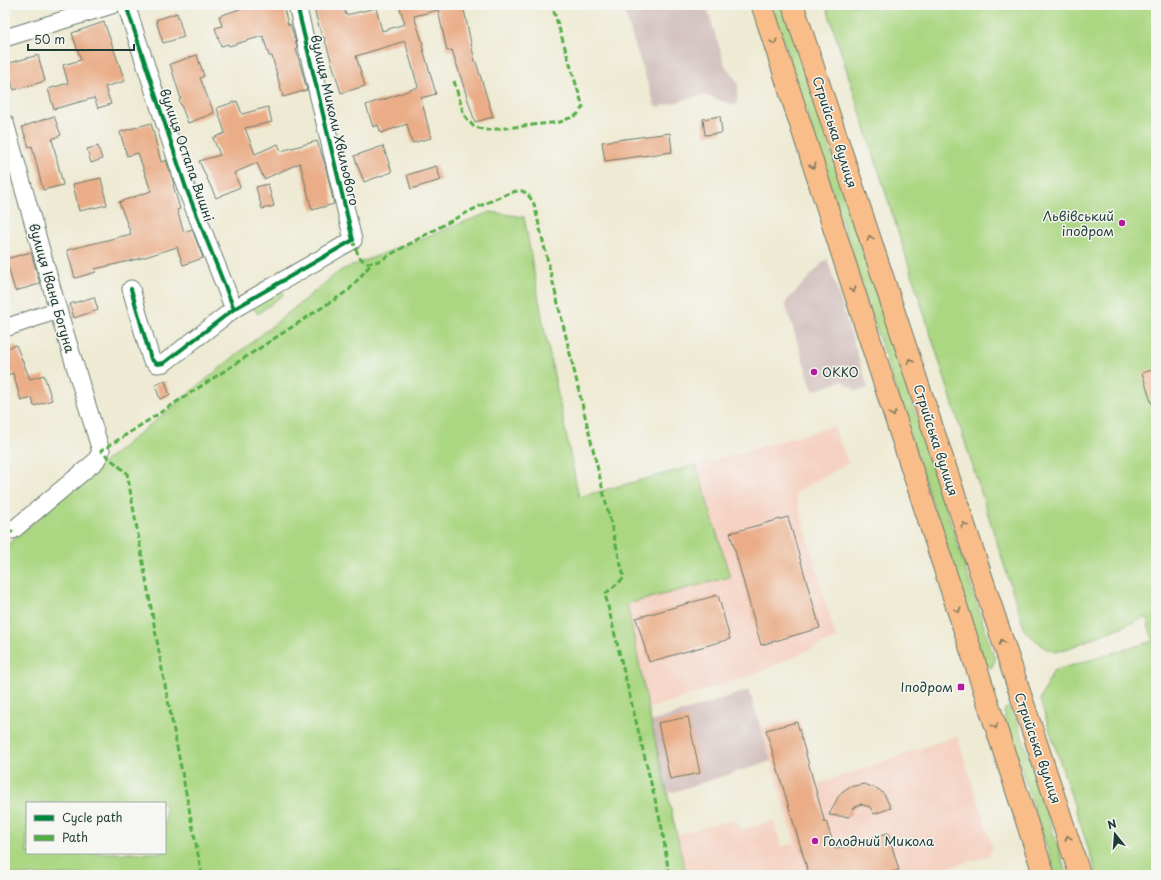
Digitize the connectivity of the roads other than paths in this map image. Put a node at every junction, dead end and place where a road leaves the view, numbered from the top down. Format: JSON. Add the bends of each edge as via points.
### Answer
{"nodes":[{"id":1,"x":112,"y":5,"type":"edge"},
{"id":2,"x":126,"y":5,"type":"edge"},
{"id":3,"x":297,"y":5,"type":"edge"},
{"id":4,"x":762,"y":5,"type":"edge"},
{"id":5,"x":793,"y":5,"type":"edge"},
{"id":6,"x":5,"y":38,"type":"edge"},
{"id":7,"x":5,"y":123,"type":"edge"},
{"id":8,"x":131,"y":289,"type":"dead end"},
{"id":9,"x":234,"y":309,"type":"junction"},
{"id":10,"x":58,"y":310,"type":"junction"},
{"id":11,"x":5,"y":328,"type":"edge"},
{"id":12,"x":13,"y":530,"type":"dead end"},
{"id":13,"x":1044,"y":875,"type":"edge"},
{"id":14,"x":1080,"y":875,"type":"edge"}],
"edges":[{"from":1,"to":6,"type":"street"},
{"from":2,"to":9,"type":"street","name":"вулиця Остапа Вишні","via":[[186,188]]},
{"from":3,"to":9,"type":"street","name":"вулиця Миколи Хвильового","via":[[353,240]]},
{"from":4,"to":13,"type":"main road","one_way":true},
{"from":14,"to":5,"type":"main road","name":"Стрийська вулиця","one_way":true},
{"from":7,"to":10,"type":"street","name":"вулиця Івана Богуна"},
{"from":8,"to":9,"type":"street","via":[[151,359],[157,364],[164,363]]},
{"from":10,"to":11,"type":"street"},
{"from":10,"to":12,"type":"street","name":"вулиця Івана Богуна","via":[[102,451],[96,461]]}]}
